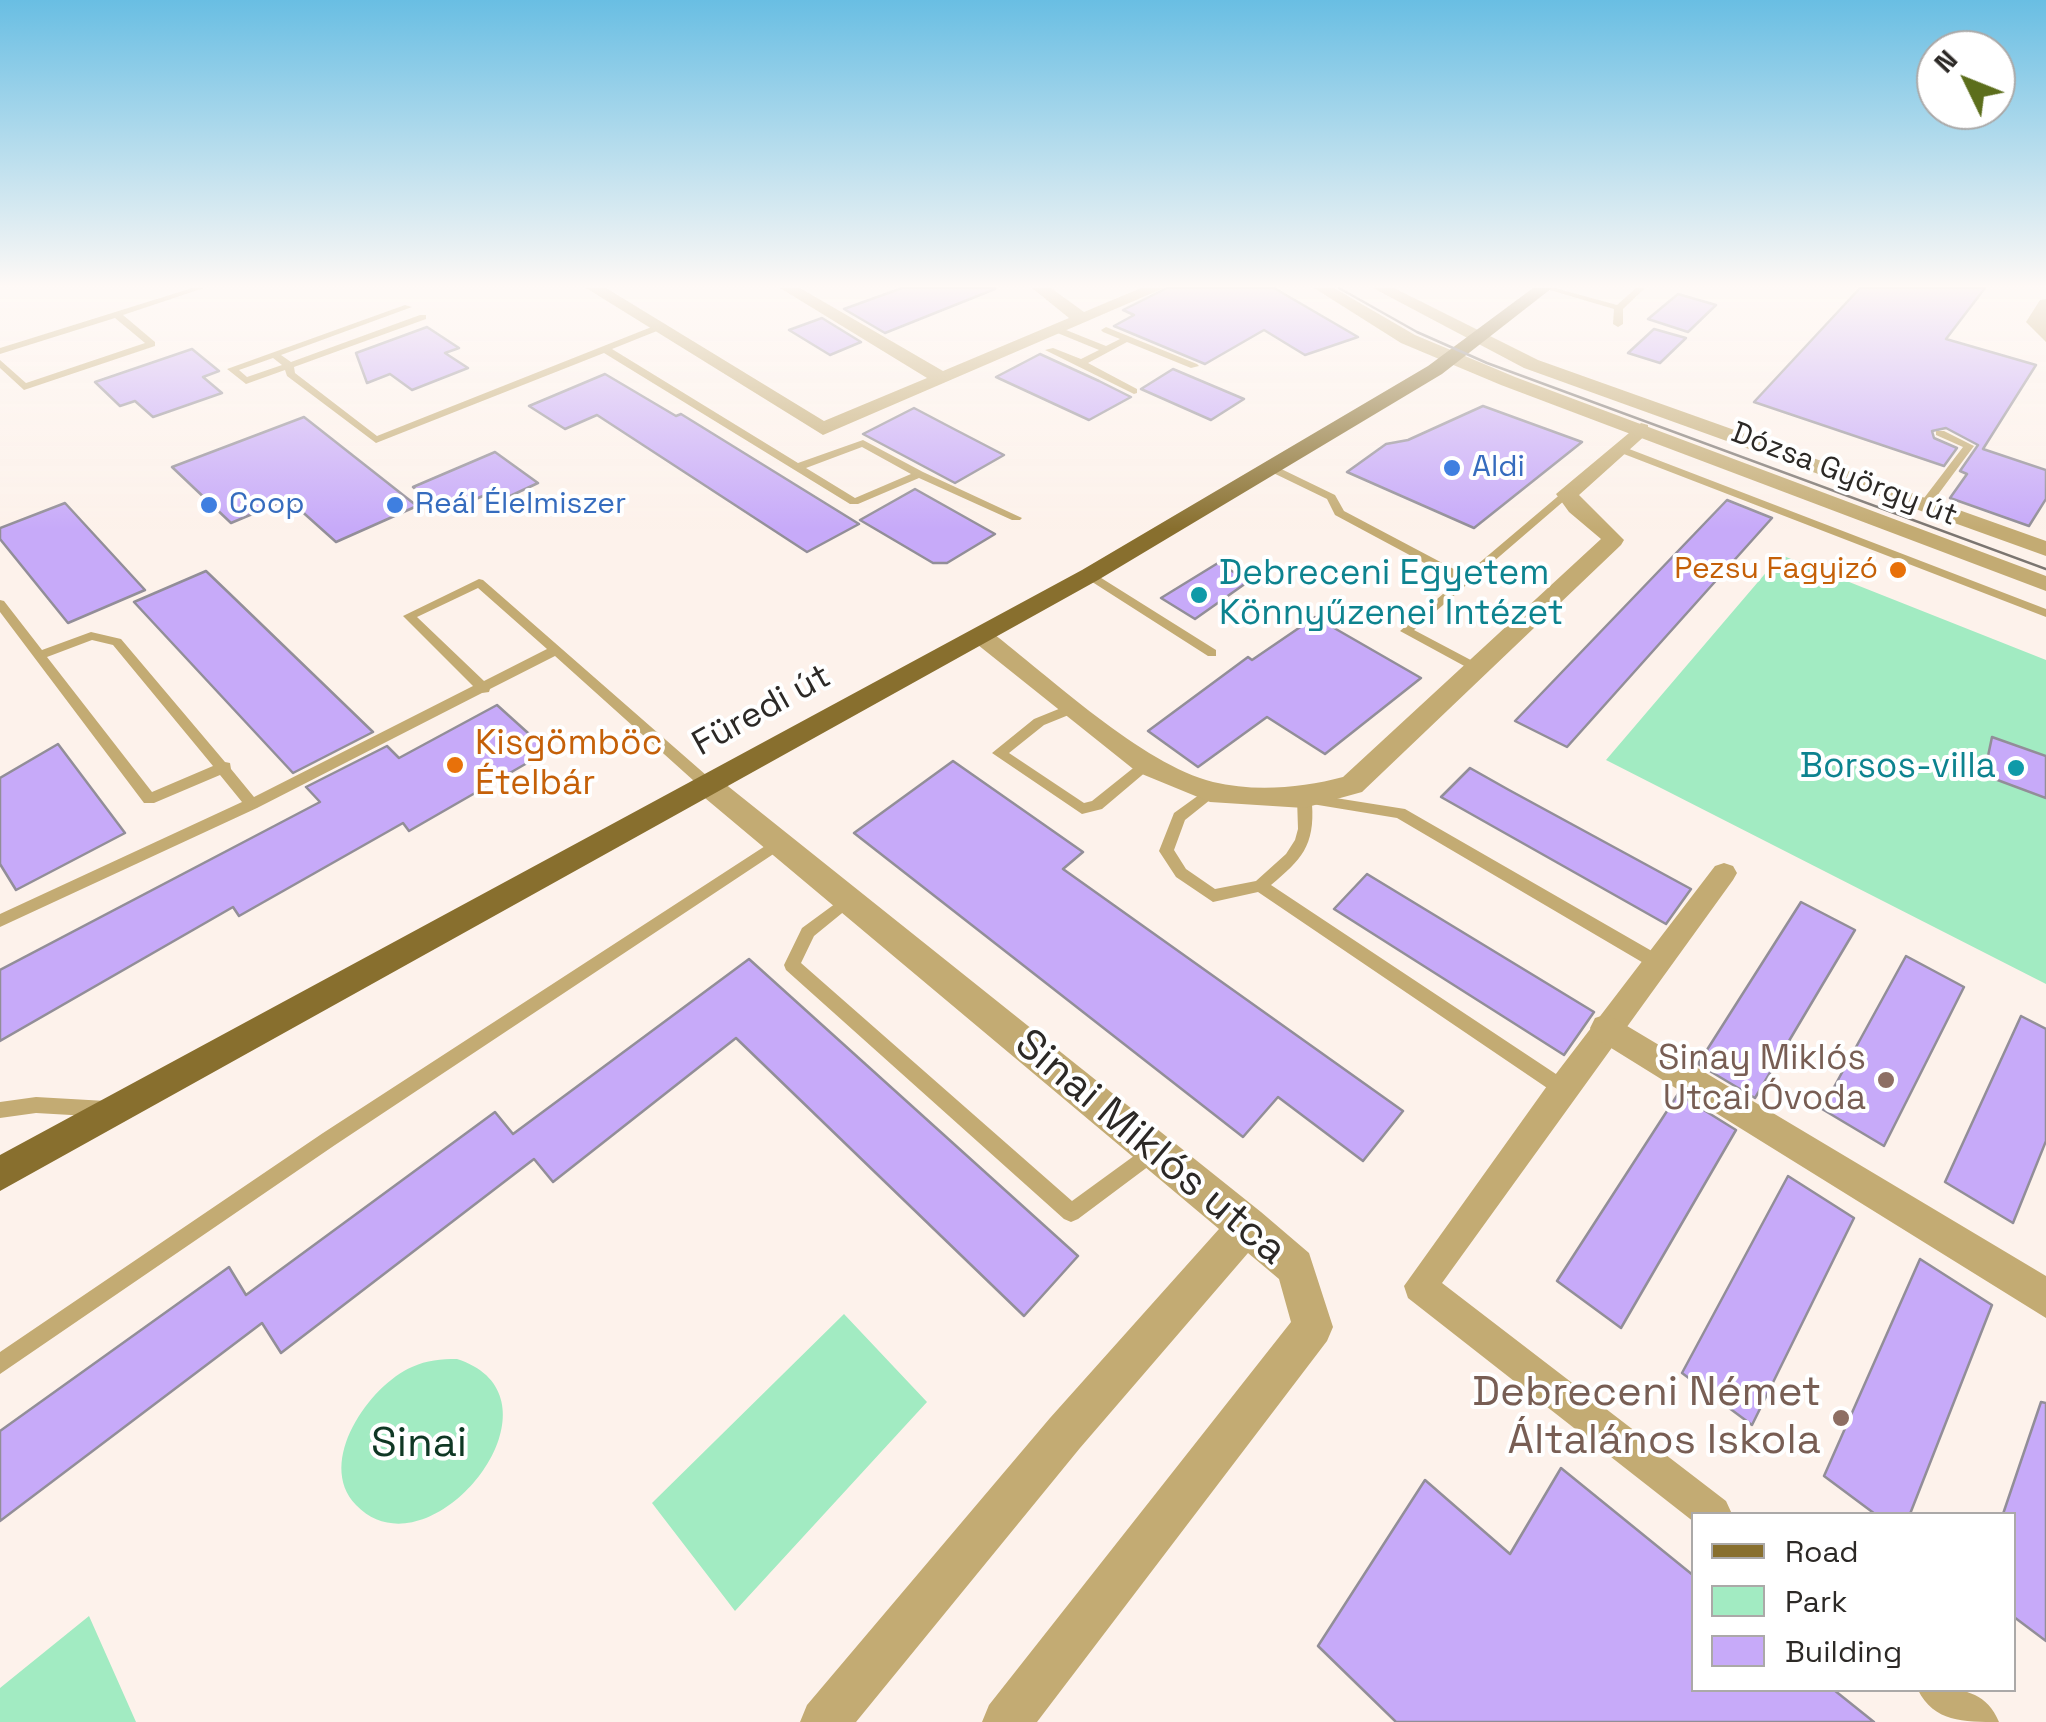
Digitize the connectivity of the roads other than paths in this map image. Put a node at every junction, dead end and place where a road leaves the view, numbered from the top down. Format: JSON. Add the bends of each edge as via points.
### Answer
{"nodes":[{"id":1,"x":5,"y":368,"type":"edge"},
{"id":2,"x":79,"y":368,"type":"edge"},
{"id":3,"x":234,"y":368,"type":"edge"},
{"id":4,"x":280,"y":368,"type":"edge"},
{"id":5,"x":289,"y":368,"type":"edge"},
{"id":6,"x":556,"y":368,"type":"edge"},
{"id":7,"x":637,"y":368,"type":"edge"},
{"id":8,"x":726,"y":368,"type":"edge"},
{"id":9,"x":925,"y":368,"type":"edge"},
{"id":10,"x":964,"y":368,"type":"edge"},
{"id":11,"x":1091,"y":368,"type":"edge"},
{"id":12,"x":1434,"y":368,"type":"edge"},
{"id":13,"x":1483,"y":368,"type":"edge"},
{"id":14,"x":1543,"y":368,"type":"edge"},
{"id":15,"x":941,"y":378,"type":"junction"},
{"id":16,"x":1134,"y":391,"type":"dead end"},
{"id":17,"x":1642,"y":429,"type":"junction"},
{"id":18,"x":1940,"y":433,"type":"dead end"},
{"id":19,"x":1620,"y":449,"type":"junction"},
{"id":20,"x":798,"y":467,"type":"junction"},
{"id":21,"x":1270,"y":467,"type":"junction"},
{"id":22,"x":918,"y":474,"type":"junction"},
{"id":23,"x":1567,"y":494,"type":"junction"},
{"id":24,"x":1924,"y":506,"type":"junction"},
{"id":25,"x":1016,"y":518,"type":"dead end"},
{"id":26,"x":2046,"y":549,"type":"edge"},
{"id":27,"x":1090,"y":575,"type":"junction"},
{"id":28,"x":1467,"y":580,"type":"junction"},
{"id":29,"x":2046,"y":584,"type":"edge"},
{"id":30,"x":0,"y":604,"type":"edge"},
{"id":31,"x":2046,"y":613,"type":"edge"},
{"id":32,"x":981,"y":637,"type":"junction"},
{"id":33,"x":556,"y":650,"type":"junction"},
{"id":34,"x":1212,"y":654,"type":"dead end"},
{"id":35,"x":39,"y":655,"type":"junction"},
{"id":36,"x":1479,"y":670,"type":"junction"},
{"id":37,"x":484,"y":689,"type":"junction"},
{"id":38,"x":1071,"y":709,"type":"junction"},
{"id":39,"x":1147,"y":765,"type":"junction"},
{"id":40,"x":226,"y":768,"type":"junction"},
{"id":41,"x":709,"y":786,"type":"junction"},
{"id":42,"x":1210,"y":792,"type":"junction"},
{"id":43,"x":1304,"y":798,"type":"junction"},
{"id":44,"x":252,"y":804,"type":"junction"},
{"id":45,"x":779,"y":843,"type":"junction"},
{"id":46,"x":1724,"y":873,"type":"dead end"},
{"id":47,"x":1260,"y":886,"type":"junction"},
{"id":48,"x":847,"y":901,"type":"junction"},
{"id":49,"x":0,"y":921,"type":"edge"},
{"id":50,"x":1658,"y":963,"type":"junction"},
{"id":51,"x":1607,"y":1028,"type":"junction"},
{"id":52,"x":1562,"y":1088,"type":"junction"},
{"id":53,"x":0,"y":1110,"type":"edge"},
{"id":54,"x":120,"y":1110,"type":"junction"},
{"id":55,"x":1155,"y":1150,"type":"junction"},
{"id":56,"x":0,"y":1174,"type":"edge"},
{"id":57,"x":1248,"y":1225,"type":"junction"},
{"id":58,"x":2046,"y":1298,"type":"edge"},
{"id":59,"x":0,"y":1364,"type":"edge"},
{"id":60,"x":1711,"y":1512,"type":"edge"},
{"id":61,"x":1941,"y":1692,"type":"edge"},
{"id":62,"x":824,"y":1722,"type":"edge"},
{"id":63,"x":1006,"y":1722,"type":"edge"},
{"id":64,"x":1979,"y":1722,"type":"edge"}],
"edges":[{"from":1,"to":2,"type":"lane","via":[[24,387]]},
{"from":3,"to":4,"type":"lane","via":[[246,381]]},
{"from":5,"to":6,"type":"lane","via":[[376,440]]},
{"from":7,"to":20,"type":"lane"},
{"from":8,"to":15,"type":"street","via":[[823,429]]},
{"from":9,"to":15,"type":"street"},
{"from":10,"to":15,"type":"street"},
{"from":11,"to":16,"type":"lane"},
{"from":12,"to":21,"type":"main road","name":"Füredi út"},
{"from":13,"to":17,"type":"street","name":"Dózsa György út"},
{"from":14,"to":24,"type":"street","name":"Dózsa György út"},
{"from":17,"to":19,"type":"street"},
{"from":17,"to":29,"type":"street","name":"Dózsa György út"},
{"from":18,"to":24,"type":"lane","via":[[1969,446]]},
{"from":19,"to":23,"type":"street"},
{"from":19,"to":31,"type":"lane"},
{"from":20,"to":22,"type":"lane","via":[[863,443]]},
{"from":20,"to":22,"type":"lane","via":[[854,502]]},
{"from":21,"to":27,"type":"main road","name":"Füredi út"},
{"from":21,"to":28,"type":"lane","via":[[1331,497],[1339,513]]},
{"from":22,"to":25,"type":"lane"},
{"from":23,"to":28,"type":"lane"},
{"from":23,"to":36,"type":"street","via":[[1575,510],[1602,524],[1613,540]]},
{"from":24,"to":26,"type":"street","name":"Dózsa György út"},
{"from":27,"to":32,"type":"main road","name":"Füredi út"},
{"from":27,"to":34,"type":"lane"},
{"from":28,"to":36,"type":"lane","via":[[1406,631]]},
{"from":30,"to":35,"type":"lane"},
{"from":32,"to":38,"type":"street"},
{"from":32,"to":41,"type":"main road","name":"Füredi út"},
{"from":33,"to":37,"type":"lane"},
{"from":33,"to":37,"type":"lane","via":[[480,583],[409,616]]},
{"from":33,"to":41,"type":"lane"},
{"from":35,"to":40,"type":"lane","via":[[92,636],[117,642]]},
{"from":35,"to":40,"type":"lane","via":[[149,798]]},
{"from":36,"to":43,"type":"street","via":[[1352,785]]},
{"from":37,"to":44,"type":"lane"},
{"from":38,"to":39,"type":"street"},
{"from":38,"to":39,"type":"lane","via":[[1040,722],[999,753],[1082,809],[1098,805]]},
{"from":39,"to":42,"type":"street"},
{"from":40,"to":44,"type":"lane"},
{"from":41,"to":45,"type":"street","name":"Sinai Miklós utca"},
{"from":41,"to":54,"type":"main road","name":"Füredi út"},
{"from":42,"to":43,"type":"street"},
{"from":42,"to":47,"type":"lane","via":[[1179,817],[1166,851],[1181,874],[1213,896]]},
{"from":43,"to":47,"type":"lane","via":[[1308,831],[1296,854]]},
{"from":43,"to":50,"type":"lane","via":[[1400,813]]},
{"from":44,"to":49,"type":"lane"},
{"from":45,"to":48,"type":"street","name":"Sinai Miklós utca"},
{"from":45,"to":59,"type":"lane"},
{"from":46,"to":50,"type":"street"},
{"from":47,"to":52,"type":"lane"},
{"from":48,"to":55,"type":"street","name":"Sinai Miklós utca"},
{"from":48,"to":55,"type":"lane","via":[[808,932],[792,965],[1072,1212]]},
{"from":50,"to":51,"type":"street"},
{"from":51,"to":52,"type":"street"},
{"from":51,"to":58,"type":"street"},
{"from":52,"to":60,"type":"street","via":[[1420,1286]]},
{"from":53,"to":54,"type":"lane"},
{"from":54,"to":56,"type":"main road","name":"Füredi út"},
{"from":55,"to":57,"type":"street","name":"Sinai Miklós utca"},
{"from":57,"to":62,"type":"street"},
{"from":57,"to":63,"type":"street","name":"Sinai Miklós utca","via":[[1295,1267],[1313,1327]]},
{"from":61,"to":64,"type":"street"}]}
